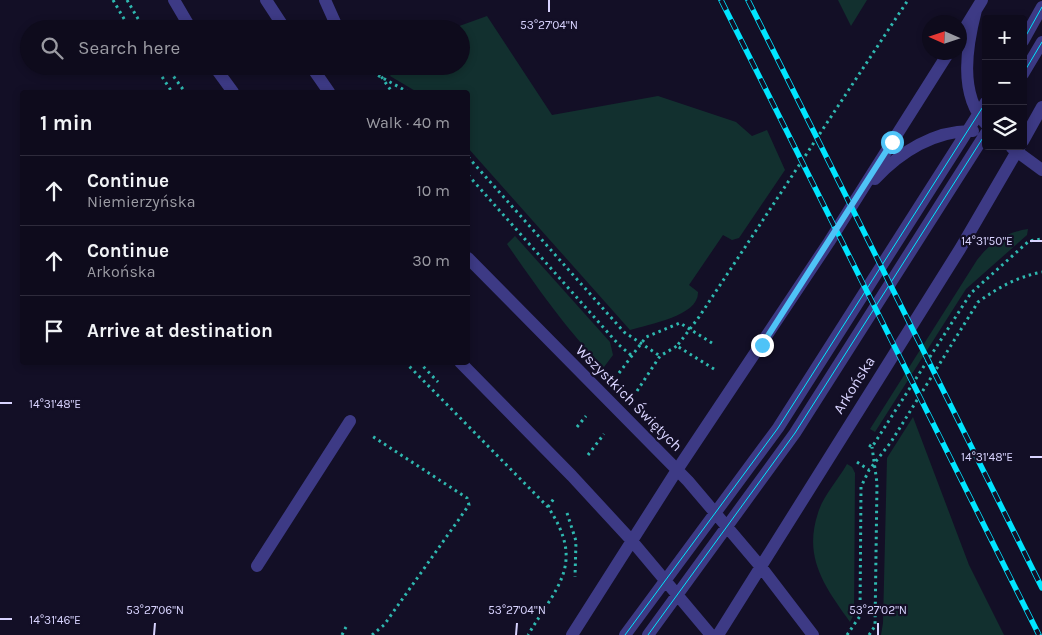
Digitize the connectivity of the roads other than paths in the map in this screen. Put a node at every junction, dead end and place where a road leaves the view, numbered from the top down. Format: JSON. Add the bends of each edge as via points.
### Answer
{"nodes":[{"id":1,"x":174,"y":0,"type":"edge"},
{"id":2,"x":266,"y":0,"type":"edge"},
{"id":3,"x":325,"y":0,"type":"edge"},
{"id":4,"x":979,"y":5,"type":"edge"},
{"id":5,"x":1042,"y":7,"type":"edge"},
{"id":6,"x":186,"y":20,"type":"edge"},
{"id":7,"x":279,"y":20,"type":"edge"},
{"id":8,"x":334,"y":20,"type":"edge"},
{"id":9,"x":967,"y":25,"type":"edge"},
{"id":10,"x":1027,"y":33,"type":"edge"},
{"id":11,"x":1042,"y":42,"type":"edge"},
{"id":12,"x":944,"y":60,"type":"edge"},
{"id":13,"x":1027,"y":67,"type":"edge"},
{"id":14,"x":221,"y":75,"type":"edge"},
{"id":15,"x":317,"y":75,"type":"edge"},
{"id":16,"x":232,"y":90,"type":"edge"},
{"id":17,"x":328,"y":90,"type":"edge"},
{"id":18,"x":1042,"y":107,"type":"edge"},
{"id":19,"x":982,"y":119,"type":"edge"},
{"id":20,"x":968,"y":131,"type":"junction"},
{"id":21,"x":1027,"y":131,"type":"edge"},
{"id":22,"x":982,"y":133,"type":"edge"},
{"id":23,"x":982,"y":139,"type":"edge"},
{"id":24,"x":1016,"y":150,"type":"edge"},
{"id":25,"x":1022,"y":150,"type":"edge"},
{"id":26,"x":1042,"y":170,"type":"edge"},
{"id":27,"x":858,"y":197,"type":"junction"},
{"id":28,"x":470,"y":260,"type":"edge"},
{"id":29,"x":463,"y":365,"type":"edge"},
{"id":30,"x":350,"y":421,"type":"road end"},
{"id":31,"x":677,"y":470,"type":"junction"},
{"id":32,"x":715,"y":513,"type":"junction"},
{"id":33,"x":727,"y":526,"type":"junction"},
{"id":34,"x":632,"y":541,"type":"junction"},
{"id":35,"x":257,"y":566,"type":"dead end"},
{"id":36,"x":761,"y":567,"type":"junction"},
{"id":37,"x":666,"y":580,"type":"junction"},
{"id":38,"x":677,"y":593,"type":"junction"},
{"id":39,"x":572,"y":635,"type":"edge"},
{"id":40,"x":625,"y":635,"type":"edge"},
{"id":41,"x":648,"y":635,"type":"edge"},
{"id":42,"x":711,"y":635,"type":"edge"},
{"id":43,"x":718,"y":635,"type":"edge"},
{"id":44,"x":813,"y":635,"type":"edge"}],
"edges":[{"from":1,"to":6,"type":"street"},
{"from":2,"to":7,"type":"street"},
{"from":3,"to":8,"type":"street"},
{"from":4,"to":9,"type":"street"},
{"from":4,"to":19,"type":"street","via":[[969,38],[967,64],[969,85]]},
{"from":5,"to":10,"type":"street"},
{"from":11,"to":13,"type":"street"},
{"from":12,"to":27,"type":"street"},
{"from":14,"to":16,"type":"street"},
{"from":15,"to":17,"type":"street"},
{"from":18,"to":21,"type":"street","name":"Arkońska"},
{"from":19,"to":20,"type":"street"},
{"from":20,"to":22,"type":"street"},
{"from":20,"to":27,"type":"street","via":[[921,143],[900,155]]},
{"from":20,"to":32,"type":"street","via":[[798,398]]},
{"from":23,"to":33,"type":"street","via":[[795,433]]},
{"from":24,"to":36,"type":"street","name":"Arkońska","via":[[960,249]]},
{"from":25,"to":26,"type":"street"},
{"from":27,"to":31,"type":"street"},
{"from":28,"to":31,"type":"street","name":"Wszystkich Świętych"},
{"from":29,"to":34,"type":"street"},
{"from":30,"to":35,"type":"street"},
{"from":31,"to":32,"type":"street","name":"Wszystkich Świętych"},
{"from":31,"to":34,"type":"street"},
{"from":32,"to":33,"type":"street","name":"Wszystkich Świętych"},
{"from":32,"to":37,"type":"street"},
{"from":33,"to":36,"type":"street","name":"Wszystkich Świętych"},
{"from":33,"to":38,"type":"street"},
{"from":34,"to":37,"type":"street"},
{"from":34,"to":39,"type":"street"},
{"from":36,"to":43,"type":"street","name":"Arkońska"},
{"from":36,"to":44,"type":"street","name":"Wszystkich Świętych"},
{"from":37,"to":38,"type":"street"},
{"from":37,"to":40,"type":"street"},
{"from":38,"to":41,"type":"street"},
{"from":38,"to":42,"type":"street"}]}
